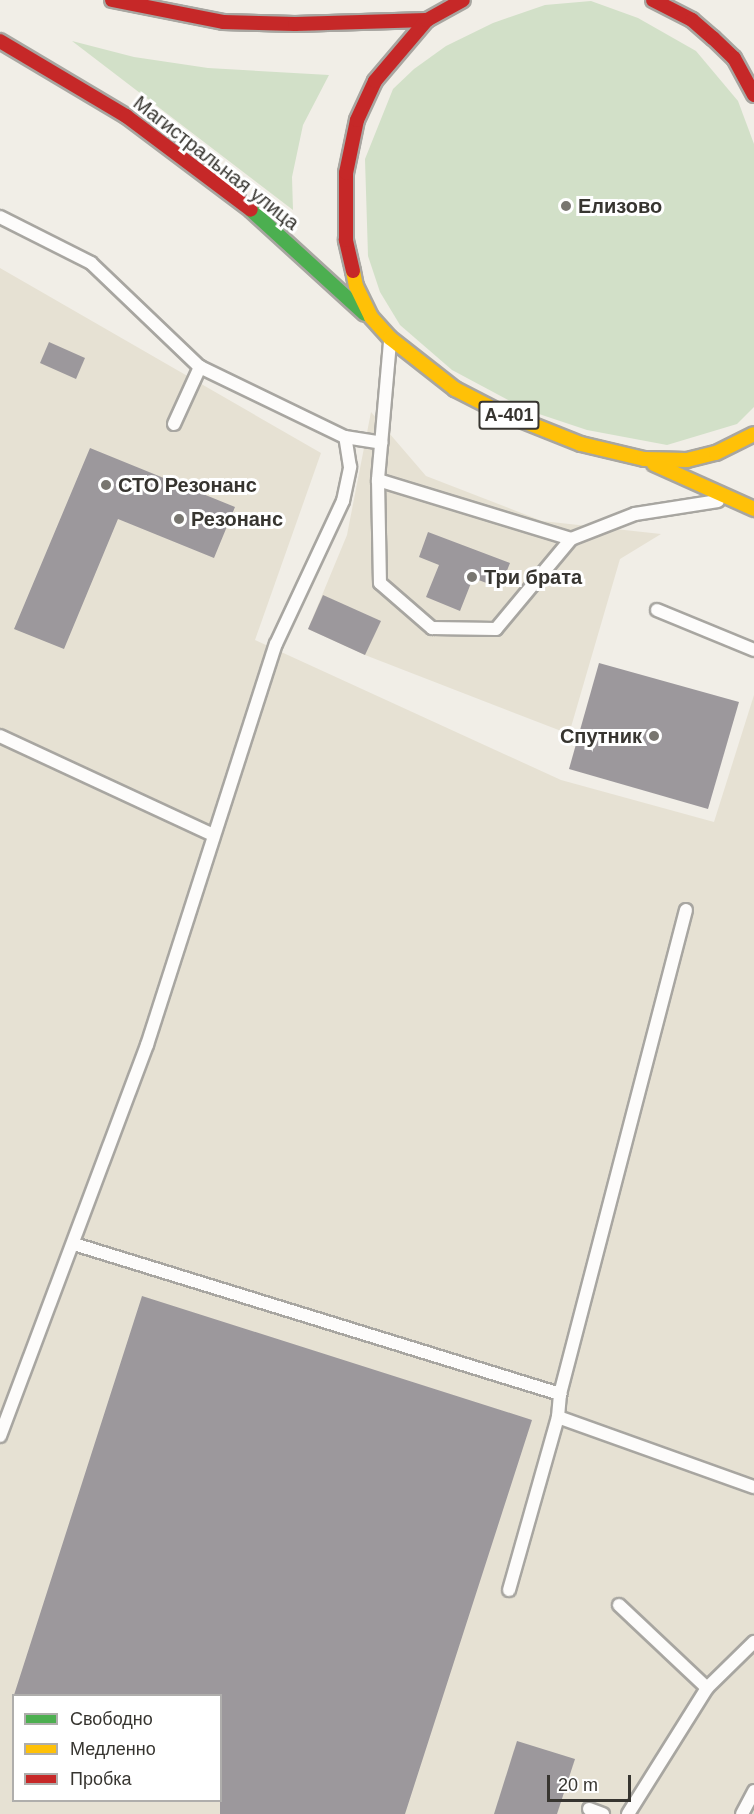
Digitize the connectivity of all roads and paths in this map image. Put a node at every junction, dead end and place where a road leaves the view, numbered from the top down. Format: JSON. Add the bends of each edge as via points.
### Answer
{"nodes":[{"id":1,"x":112,"y":0,"type":"edge"},
{"id":2,"x":463,"y":0,"type":"edge"},
{"id":3,"x":653,"y":0,"type":"edge"},
{"id":4,"x":427,"y":20,"type":"junction"},
{"id":5,"x":0,"y":41,"type":"edge"},
{"id":6,"x":754,"y":95,"type":"edge"},
{"id":7,"x":0,"y":217,"type":"edge"},
{"id":8,"x":390,"y":338,"type":"junction"},
{"id":9,"x":200,"y":367,"type":"junction"},
{"id":10,"x":174,"y":424,"type":"dead end"},
{"id":11,"x":754,"y":434,"type":"edge"},
{"id":12,"x":345,"y":437,"type":"junction"},
{"id":13,"x":382,"y":443,"type":"junction"},
{"id":14,"x":644,"y":459,"type":"junction"},
{"id":15,"x":378,"y":480,"type":"junction"},
{"id":16,"x":734,"y":499,"type":"junction"},
{"id":17,"x":754,"y":509,"type":"edge"},
{"id":18,"x":571,"y":539,"type":"junction"},
{"id":19,"x":657,"y":610,"type":"dead end"},
{"id":20,"x":754,"y":650,"type":"edge"},
{"id":21,"x":0,"y":736,"type":"edge"},
{"id":22,"x":213,"y":835,"type":"junction"},
{"id":23,"x":686,"y":910,"type":"dead end"},
{"id":24,"x":74,"y":1244,"type":"junction"},
{"id":25,"x":560,"y":1395,"type":"junction"},
{"id":26,"x":558,"y":1417,"type":"junction"},
{"id":27,"x":0,"y":1436,"type":"edge"},
{"id":28,"x":754,"y":1487,"type":"edge"},
{"id":29,"x":509,"y":1590,"type":"dead end"},
{"id":30,"x":619,"y":1605,"type":"dead end"},
{"id":31,"x":754,"y":1642,"type":"edge"},
{"id":32,"x":707,"y":1688,"type":"junction"},
{"id":33,"x":754,"y":1791,"type":"edge"},
{"id":34,"x":589,"y":1809,"type":"dead end"},
{"id":35,"x":603,"y":1814,"type":"edge"},
{"id":36,"x":628,"y":1814,"type":"edge"},
{"id":37,"x":742,"y":1814,"type":"edge"}],
"edges":[{"from":1,"to":4,"type":"main road","via":[[223,22]]},
{"from":2,"to":4,"type":"main road","number":"А-401"},
{"from":3,"to":6,"type":"main road","via":[[692,20],[713,38],[734,58]]},
{"from":4,"to":8,"type":"main road","number":"А-401","via":[[375,81],[357,120],[346,173],[346,240],[356,286],[370,317]]},
{"from":5,"to":8,"type":"main road","name":"Магистральная улица","via":[[126,116],[257,215]]},
{"from":7,"to":9,"type":"lane","via":[[91,263]]},
{"from":8,"to":13,"type":"lane"},
{"from":8,"to":14,"type":"main road","number":"А-401","via":[[455,389],[498,411],[581,444]]},
{"from":9,"to":10,"type":"lane"},
{"from":9,"to":12,"type":"lane"},
{"from":11,"to":14,"type":"main road","number":"А-401","via":[[716,453],[687,460]]},
{"from":12,"to":13,"type":"lane"},
{"from":12,"to":22,"type":"lane","via":[[350,467],[343,501],[276,644]]},
{"from":13,"to":15,"type":"lane"},
{"from":14,"to":16,"type":"main road","number":"А-401"},
{"from":15,"to":18,"type":"lane"},
{"from":15,"to":18,"type":"lane","via":[[380,583],[432,628],[496,629]]},
{"from":16,"to":17,"type":"main road","number":"А-401"},
{"from":16,"to":18,"type":"lane","via":[[635,514]]},
{"from":19,"to":20,"type":"lane"},
{"from":21,"to":22,"type":"lane"},
{"from":22,"to":24,"type":"lane","via":[[147,1045]]},
{"from":23,"to":25,"type":"lane"},
{"from":24,"to":25,"type":"lane"},
{"from":24,"to":27,"type":"lane"},
{"from":25,"to":26,"type":"lane"},
{"from":26,"to":28,"type":"lane"},
{"from":26,"to":29,"type":"lane"},
{"from":30,"to":32,"type":"lane"},
{"from":31,"to":32,"type":"lane"},
{"from":32,"to":36,"type":"lane"},
{"from":33,"to":37,"type":"lane"},
{"from":34,"to":35,"type":"lane"}]}
